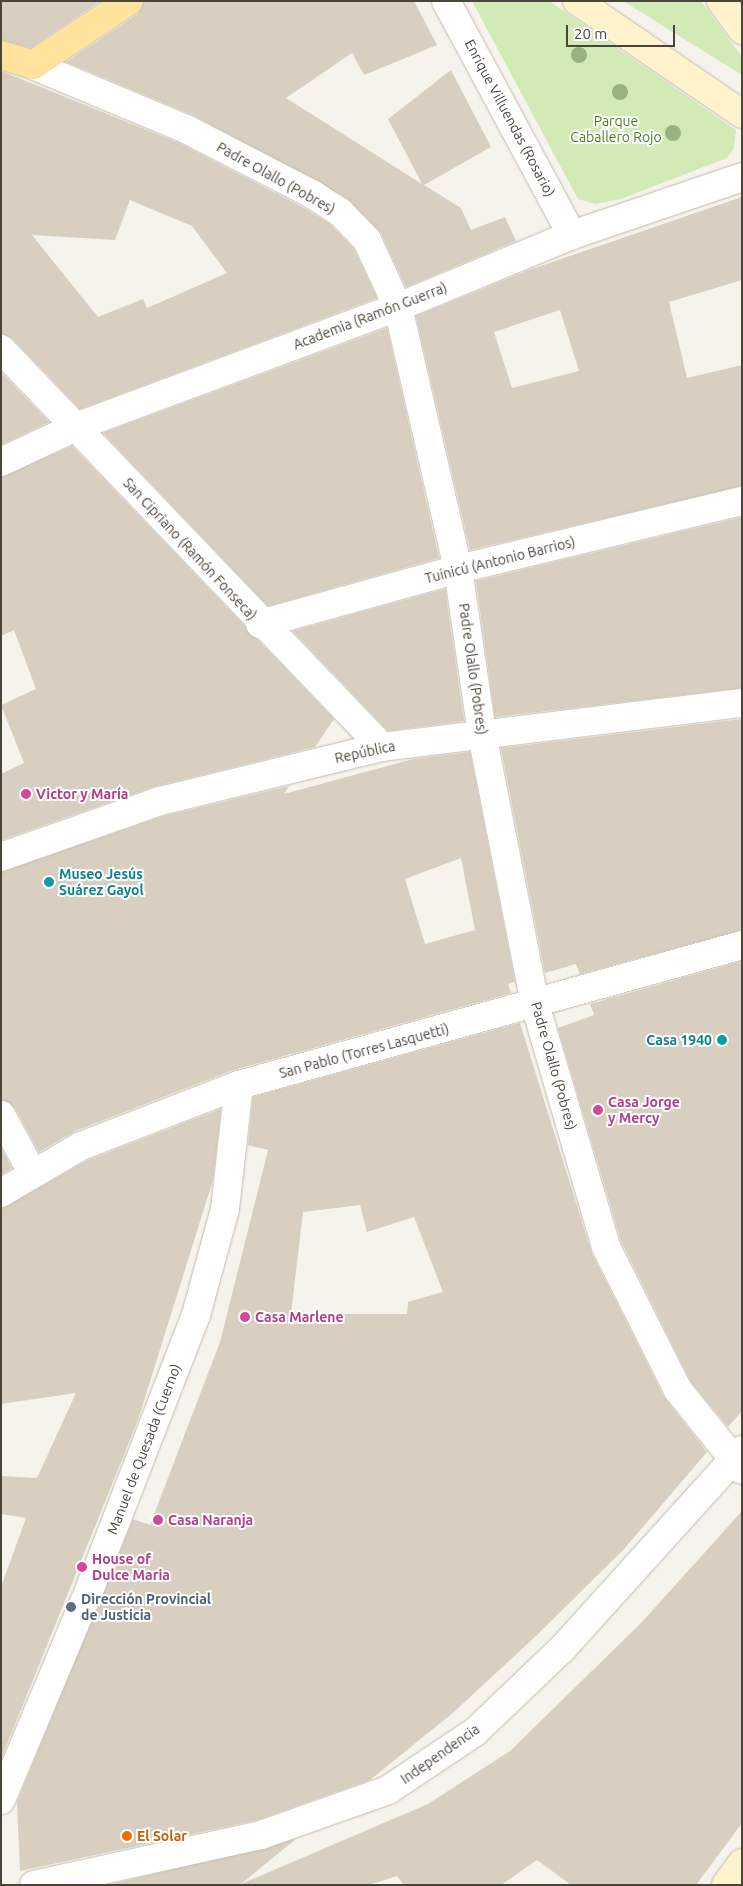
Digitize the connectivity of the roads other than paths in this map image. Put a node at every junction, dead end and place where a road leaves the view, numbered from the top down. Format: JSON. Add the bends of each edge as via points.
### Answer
{"nodes":[{"id":1,"x":128,"y":1,"type":"edge"},
{"id":2,"x":446,"y":1,"type":"edge"},
{"id":3,"x":578,"y":1,"type":"edge"},
{"id":4,"x":721,"y":1,"type":"edge"},
{"id":5,"x":742,"y":30,"type":"edge"},
{"id":6,"x":1,"y":55,"type":"edge"},
{"id":7,"x":33,"y":65,"type":"junction"},
{"id":8,"x":742,"y":114,"type":"edge"},
{"id":9,"x":742,"y":177,"type":"edge"},
{"id":10,"x":572,"y":235,"type":"junction"},
{"id":11,"x":398,"y":307,"type":"junction"},
{"id":12,"x":1,"y":349,"type":"edge"},
{"id":13,"x":78,"y":426,"type":"junction"},
{"id":14,"x":1,"y":462,"type":"edge"},
{"id":15,"x":742,"y":502,"type":"edge"},
{"id":16,"x":458,"y":569,"type":"junction"},
{"id":17,"x":260,"y":624,"type":"junction"},
{"id":18,"x":742,"y":703,"type":"edge"},
{"id":19,"x":482,"y":734,"type":"junction"},
{"id":20,"x":382,"y":746,"type":"junction"},
{"id":21,"x":1,"y":858,"type":"edge"},
{"id":22,"x":742,"y":945,"type":"edge"},
{"id":23,"x":535,"y":1004,"type":"junction"},
{"id":24,"x":239,"y":1085,"type":"junction"},
{"id":25,"x":1,"y":1115,"type":"edge"},
{"id":26,"x":32,"y":1172,"type":"junction"},
{"id":27,"x":1,"y":1193,"type":"edge"},
{"id":28,"x":738,"y":1460,"type":"edge"},
{"id":29,"x":1,"y":1800,"type":"edge"},
{"id":30,"x":742,"y":1863,"type":"edge"},
{"id":31,"x":64,"y":1882,"type":"edge"},
{"id":32,"x":34,"y":1885,"type":"edge"},
{"id":33,"x":726,"y":1885,"type":"edge"}],
"edges":[{"from":1,"to":7,"type":"main road"},
{"from":2,"to":10,"type":"street","name":"Enrique Villuendas (Rosario)"},
{"from":3,"to":8,"type":"main road"},
{"from":4,"to":5,"type":"main road"},
{"from":6,"to":7,"type":"main road","name":"Padre Olallo (Pobres)"},
{"from":7,"to":11,"type":"street","name":"Padre Olallo (Pobres)","via":[[186,129],[312,194],[340,212],[367,240]]},
{"from":9,"to":10,"type":"street","name":"Academia (Ramón Guerra)"},
{"from":10,"to":11,"type":"street","name":"Academia (Ramón Guerra)"},
{"from":11,"to":13,"type":"street","name":"Academia (Ramón Guerra)"},
{"from":11,"to":16,"type":"street","name":"Padre Olallo (Pobres)"},
{"from":12,"to":13,"type":"street","name":"San Cipriano (Ramón Fonseca)"},
{"from":13,"to":14,"type":"street","name":"Academia (Ramón Guerra)"},
{"from":13,"to":17,"type":"street","name":"San Cipriano (Ramón Fonseca)"},
{"from":15,"to":16,"type":"street","name":"Tuinicú (Antonio Barrios)"},
{"from":16,"to":17,"type":"street","name":"Tuinicú (Antonio Barrios)"},
{"from":16,"to":19,"type":"street","name":"Padre Olallo (Pobres)"},
{"from":17,"to":20,"type":"street","name":"San Cipriano (Ramón Fonseca)"},
{"from":18,"to":19,"type":"street","name":"República"},
{"from":19,"to":20,"type":"street","name":"República"},
{"from":19,"to":23,"type":"street","name":"Padre Olallo (Pobres)"},
{"from":20,"to":21,"type":"street","name":"República","via":[[160,801]]},
{"from":22,"to":23,"type":"street","name":"San Pablo (Torres Lasquetti)"},
{"from":23,"to":24,"type":"street","name":"San Pablo (Torres Lasquetti)"},
{"from":23,"to":28,"type":"street","name":"Padre Olallo (Pobres)","via":[[606,1247],[678,1390]]},
{"from":24,"to":26,"type":"street","name":"San Pablo (Torres Lasquetti)","via":[[81,1146]]},
{"from":24,"to":29,"type":"street","name":"Manuel de Quesada (Cuerno)","via":[[225,1209],[196,1315],[92,1583]]},
{"from":25,"to":26,"type":"street"},
{"from":26,"to":27,"type":"street","name":"San Pablo (Torres Lasquetti)"},
{"from":28,"to":31,"type":"street","name":"Independencia","via":[[555,1655],[474,1732],[388,1790],[261,1835]]},
{"from":30,"to":33,"type":"main road"},
{"from":31,"to":32,"type":"street","name":"Independencia"}]}
